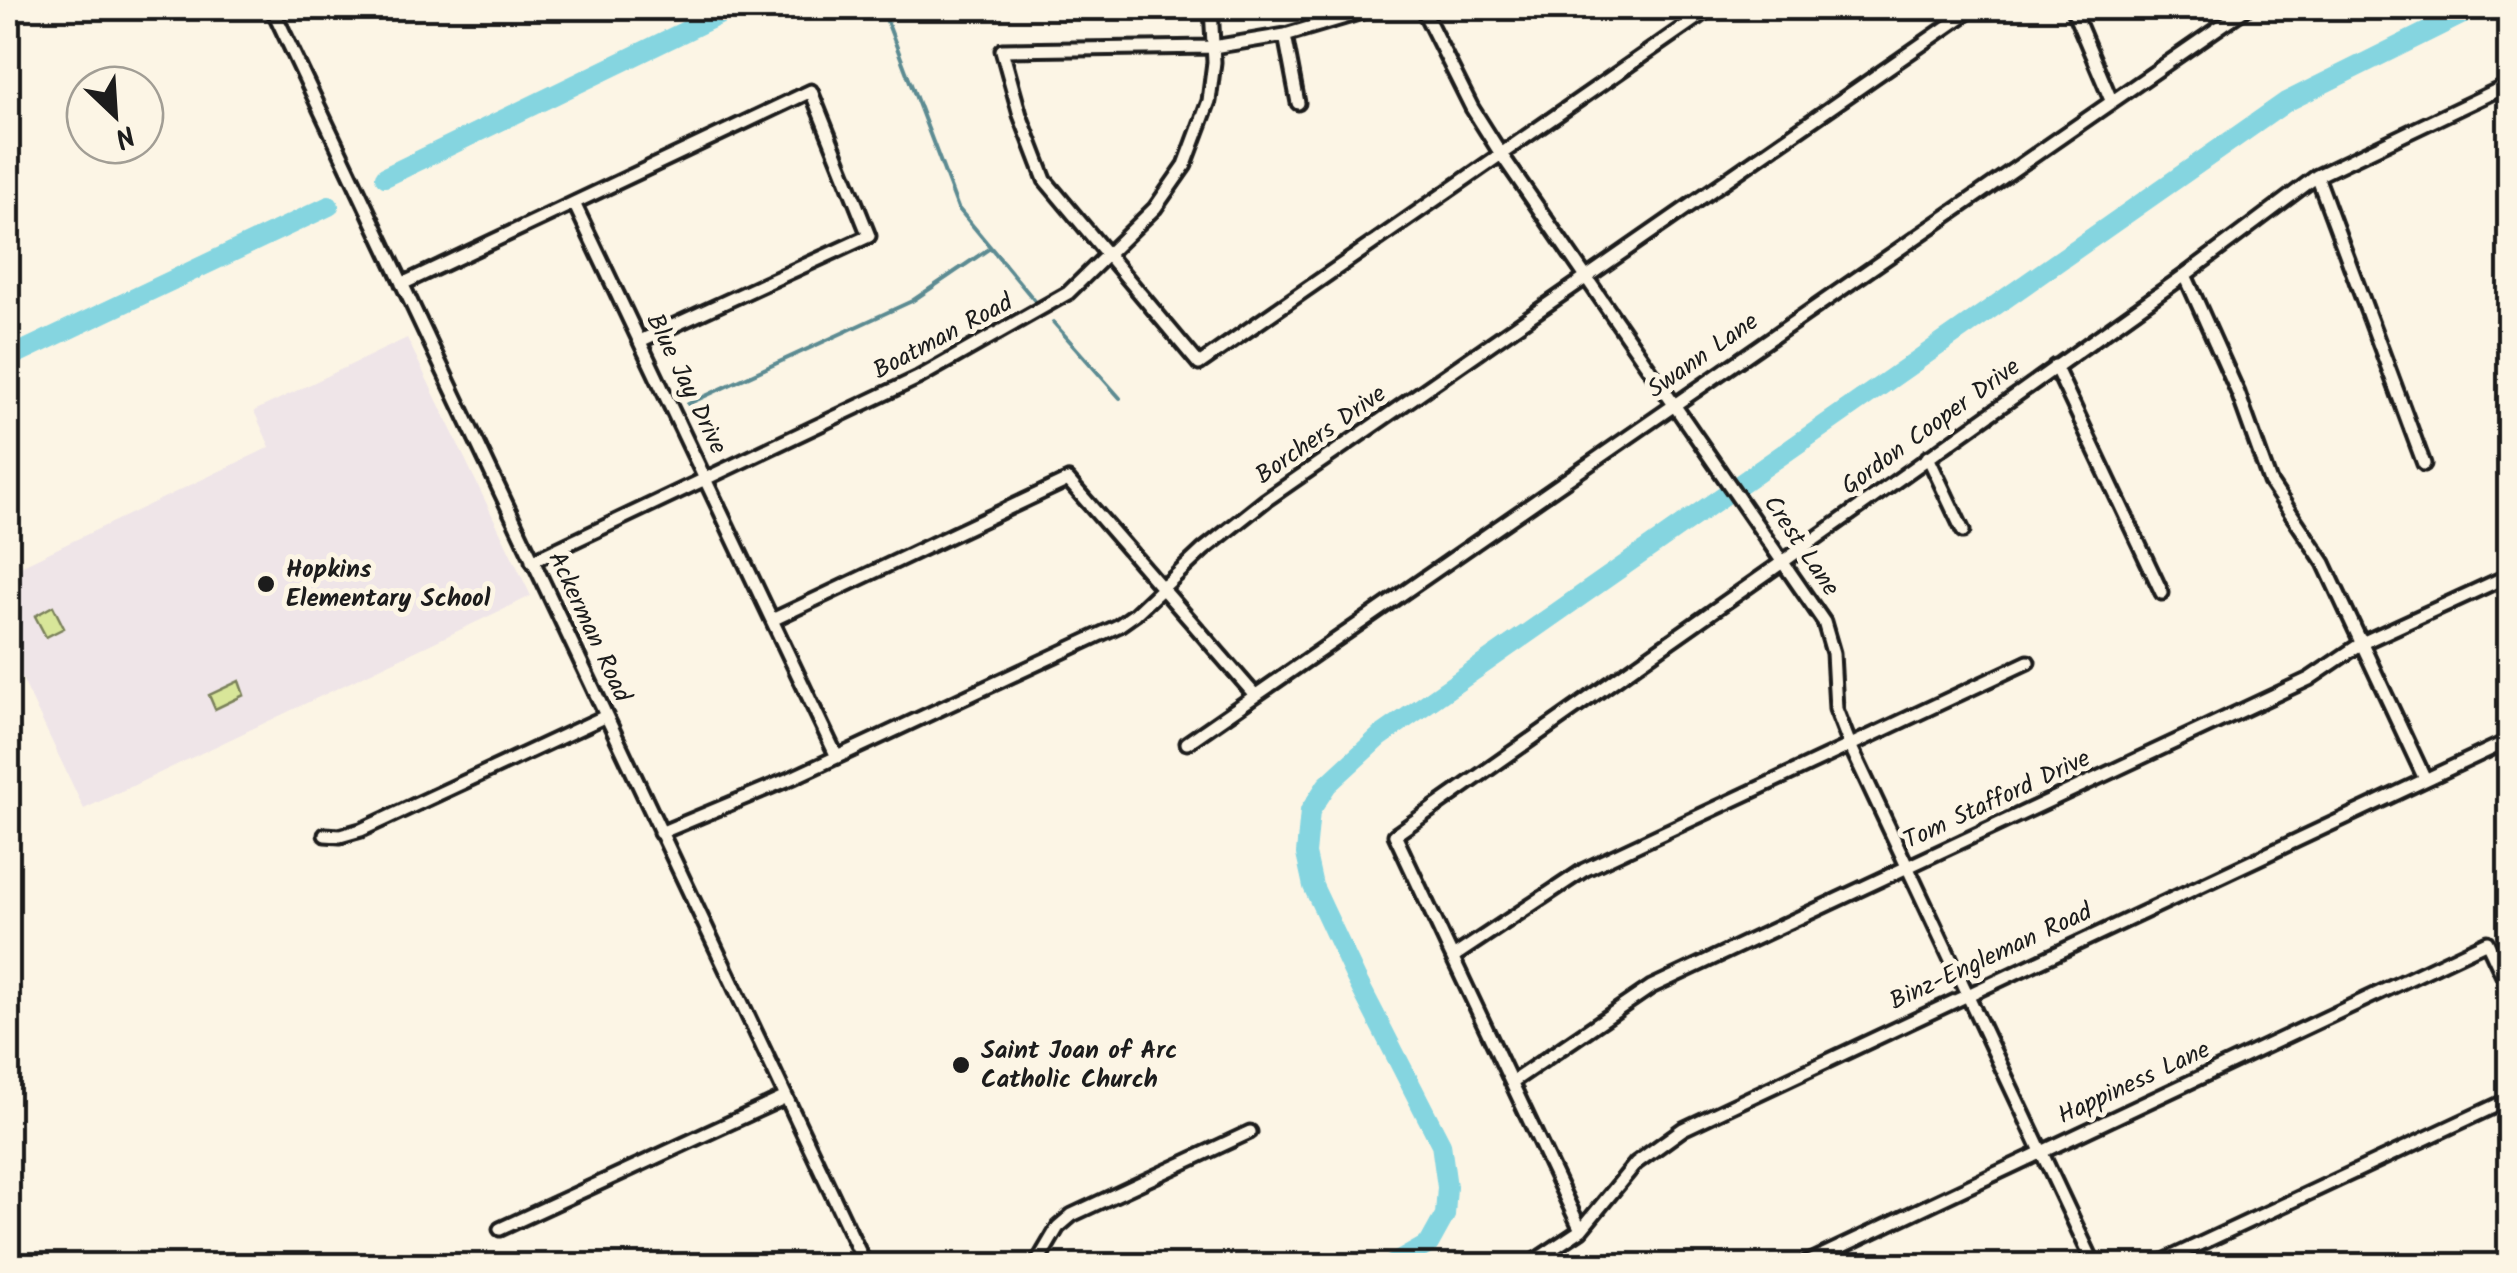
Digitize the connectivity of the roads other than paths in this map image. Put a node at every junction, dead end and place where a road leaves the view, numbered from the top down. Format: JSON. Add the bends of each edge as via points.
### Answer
{"nodes":[{"id":1,"x":272,"y":8,"type":"edge"},
{"id":2,"x":1211,"y":8,"type":"edge"},
{"id":3,"x":1376,"y":8,"type":"edge"},
{"id":4,"x":1422,"y":8,"type":"edge"},
{"id":5,"x":1711,"y":8,"type":"edge"},
{"id":6,"x":1974,"y":8,"type":"edge"},
{"id":7,"x":2072,"y":8,"type":"edge"},
{"id":8,"x":2240,"y":9,"type":"edge"},
{"id":9,"x":1285,"y":35,"type":"junction"},
{"id":10,"x":1213,"y":47,"type":"junction"},
{"id":11,"x":2510,"y":84,"type":"edge"},
{"id":12,"x":2111,"y":100,"type":"junction"},
{"id":13,"x":1298,"y":102,"type":"dead end"},
{"id":14,"x":1501,"y":154,"type":"junction"},
{"id":15,"x":2317,"y":176,"type":"junction"},
{"id":16,"x":574,"y":203,"type":"junction"},
{"id":17,"x":1108,"y":256,"type":"junction"},
{"id":18,"x":2185,"y":275,"type":"junction"},
{"id":19,"x":1589,"y":277,"type":"junction"},
{"id":20,"x":402,"y":284,"type":"junction"},
{"id":21,"x":640,"y":341,"type":"junction"},
{"id":22,"x":2055,"y":366,"type":"junction"},
{"id":23,"x":1674,"y":403,"type":"junction"},
{"id":24,"x":1928,"y":457,"type":"junction"},
{"id":25,"x":2424,"y":464,"type":"dead end"},
{"id":26,"x":706,"y":479,"type":"junction"},
{"id":27,"x":1963,"y":531,"type":"dead end"},
{"id":28,"x":532,"y":561,"type":"junction"},
{"id":29,"x":1784,"y":561,"type":"junction"},
{"id":30,"x":2510,"y":576,"type":"edge"},
{"id":31,"x":1161,"y":588,"type":"junction"},
{"id":32,"x":2162,"y":594,"type":"dead end"},
{"id":33,"x":772,"y":620,"type":"junction"},
{"id":34,"x":2362,"y":644,"type":"junction"},
{"id":35,"x":2028,"y":662,"type":"dead end"},
{"id":36,"x":1255,"y":694,"type":"junction"},
{"id":37,"x":606,"y":716,"type":"junction"},
{"id":38,"x":2510,"y":740,"type":"edge"},
{"id":39,"x":1187,"y":743,"type":"dead end"},
{"id":40,"x":1850,"y":745,"type":"junction"},
{"id":41,"x":837,"y":758,"type":"junction"},
{"id":42,"x":2425,"y":780,"type":"junction"},
{"id":43,"x":660,"y":833,"type":"junction"},
{"id":44,"x":325,"y":835,"type":"dead end"},
{"id":45,"x":1909,"y":866,"type":"junction"},
{"id":46,"x":1453,"y":957,"type":"junction"},
{"id":47,"x":2510,"y":991,"type":"edge"},
{"id":48,"x":1967,"y":993,"type":"junction"},
{"id":49,"x":1512,"y":1082,"type":"junction"},
{"id":50,"x":786,"y":1097,"type":"junction"},
{"id":51,"x":2510,"y":1099,"type":"edge"},
{"id":52,"x":1250,"y":1132,"type":"dead end"},
{"id":53,"x":2041,"y":1152,"type":"junction"},
{"id":54,"x":500,"y":1229,"type":"dead end"},
{"id":55,"x":1581,"y":1230,"type":"junction"},
{"id":56,"x":866,"y":1266,"type":"edge"},
{"id":57,"x":1035,"y":1266,"type":"edge"},
{"id":58,"x":1528,"y":1266,"type":"edge"},
{"id":59,"x":1800,"y":1266,"type":"edge"},
{"id":60,"x":2096,"y":1266,"type":"edge"},
{"id":61,"x":2154,"y":1266,"type":"edge"}],
"edges":[{"from":1,"to":20,"type":"street","name":"Ackerman Road"},
{"from":2,"to":10,"type":"street","name":"Boatman Road"},
{"from":3,"to":9,"type":"street"},
{"from":4,"to":14,"type":"street","name":"Crest Lane"},
{"from":5,"to":14,"type":"street"},
{"from":6,"to":19,"type":"street","name":"Borchers Drive"},
{"from":7,"to":12,"type":"street"},
{"from":8,"to":12,"type":"street","name":"Swann Lane"},
{"from":9,"to":10,"type":"street"},
{"from":9,"to":13,"type":"street"},
{"from":10,"to":17,"type":"street","name":"Boatman Road","via":[[1208,101],[1185,165]]},
{"from":10,"to":17,"type":"street","via":[[1002,50],[1046,180]]},
{"from":11,"to":15,"type":"street","name":"Gordon Cooper Drive"},
{"from":12,"to":23,"type":"street","name":"Swann Lane"},
{"from":14,"to":17,"type":"street","via":[[1199,364]]},
{"from":14,"to":19,"type":"street","name":"Crest Lane"},
{"from":15,"to":18,"type":"street","name":"Gordon Cooper Drive"},
{"from":15,"to":25,"type":"street"},
{"from":16,"to":20,"type":"street"},
{"from":16,"to":21,"type":"street","name":"Blue Jay Drive"},
{"from":16,"to":21,"type":"street","via":[[810,91],[869,236]]},
{"from":17,"to":26,"type":"street","name":"Boatman Road","via":[[1068,293],[968,352]]},
{"from":18,"to":22,"type":"street","name":"Gordon Cooper Drive"},
{"from":18,"to":34,"type":"street","via":[[2270,482],[2324,563]]},
{"from":19,"to":23,"type":"street","name":"Crest Lane"},
{"from":19,"to":31,"type":"street","name":"Borchers Drive","via":[[1266,500]]},
{"from":20,"to":28,"type":"street","name":"Ackerman Road"},
{"from":21,"to":26,"type":"street","name":"Blue Jay Drive"},
{"from":22,"to":24,"type":"street","name":"Gordon Cooper Drive"},
{"from":22,"to":32,"type":"street"},
{"from":23,"to":29,"type":"street","name":"Crest Lane"},
{"from":23,"to":36,"type":"street","name":"Swann Lane"},
{"from":24,"to":27,"type":"street"},
{"from":24,"to":29,"type":"street","name":"Gordon Cooper Drive"},
{"from":26,"to":28,"type":"street","name":"Boatman Road"},
{"from":26,"to":33,"type":"street","name":"Blue Jay Drive"},
{"from":28,"to":37,"type":"street","name":"Ackerman Road"},
{"from":29,"to":40,"type":"street","name":"Crest Lane","via":[[1828,632],[1836,709]]},
{"from":29,"to":46,"type":"street","name":"Gordon Cooper Drive","via":[[1395,835]]},
{"from":30,"to":34,"type":"street","name":"Tom Stafford Drive"},
{"from":31,"to":33,"type":"street","via":[[1068,480]]},
{"from":31,"to":36,"type":"street"},
{"from":31,"to":41,"type":"street","name":"Borchers Drive","via":[[1118,626]]},
{"from":33,"to":41,"type":"street","name":"Blue Jay Drive"},
{"from":34,"to":42,"type":"street"},
{"from":34,"to":45,"type":"street","name":"Tom Stafford Drive","via":[[2309,679]]},
{"from":35,"to":40,"type":"street"},
{"from":36,"to":39,"type":"street","name":"Swann Lane"},
{"from":37,"to":43,"type":"street","name":"Ackerman Road"},
{"from":37,"to":44,"type":"street","via":[[360,830]]},
{"from":38,"to":42,"type":"street","name":"Binz-Engleman Road"},
{"from":40,"to":45,"type":"street","name":"Crest Lane"},
{"from":40,"to":46,"type":"street","via":[[1584,870]]},
{"from":41,"to":43,"type":"street","name":"Borchers Drive"},
{"from":42,"to":48,"type":"street","name":"Binz-Engleman Road"},
{"from":43,"to":50,"type":"street","name":"Ackerman Road"},
{"from":45,"to":48,"type":"street","name":"Crest Lane"},
{"from":45,"to":49,"type":"street","name":"Tom Stafford Drive","via":[[1651,987]]},
{"from":46,"to":49,"type":"street"},
{"from":47,"to":53,"type":"street","name":"Happiness Lane","via":[[2487,942]]},
{"from":48,"to":53,"type":"street","name":"Crest Lane"},
{"from":48,"to":55,"type":"street","name":"Binz-Engleman Road","via":[[1666,1139],[1636,1163]]},
{"from":49,"to":55,"type":"street"},
{"from":50,"to":54,"type":"street"},
{"from":50,"to":56,"type":"street","name":"Ackerman Road"},
{"from":51,"to":61,"type":"street"},
{"from":52,"to":57,"type":"street","via":[[1072,1215]]},
{"from":53,"to":59,"type":"street","name":"Happiness Lane"},
{"from":53,"to":60,"type":"street","name":"Crest Lane"},
{"from":55,"to":58,"type":"street","name":"Binz-Engleman Road"}]}
